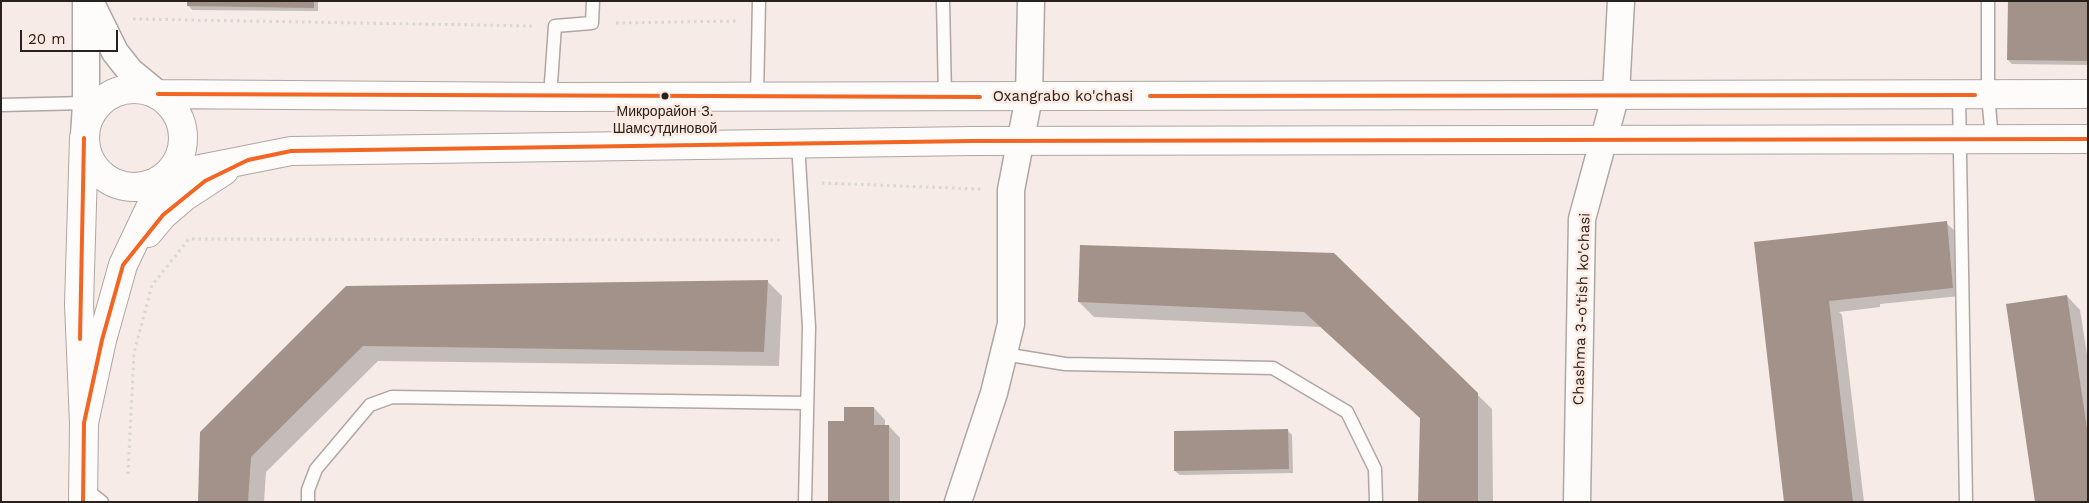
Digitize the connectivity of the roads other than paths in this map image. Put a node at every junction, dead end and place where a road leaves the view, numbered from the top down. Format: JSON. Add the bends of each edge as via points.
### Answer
{"nodes":[{"id":1,"x":86,"y":1,"type":"edge"},
{"id":2,"x":90,"y":1,"type":"edge"},
{"id":3,"x":593,"y":1,"type":"edge"},
{"id":4,"x":759,"y":1,"type":"edge"},
{"id":5,"x":943,"y":1,"type":"edge"},
{"id":6,"x":1031,"y":1,"type":"edge"},
{"id":7,"x":1622,"y":1,"type":"edge"},
{"id":8,"x":1988,"y":1,"type":"edge"},
{"id":9,"x":158,"y":94,"type":"junction"},
{"id":10,"x":1616,"y":94,"type":"junction"},
{"id":11,"x":2088,"y":94,"type":"edge"},
{"id":12,"x":1959,"y":95,"type":"junction"},
{"id":13,"x":1988,"y":95,"type":"junction"},
{"id":14,"x":550,"y":97,"type":"junction"},
{"id":15,"x":757,"y":97,"type":"junction"},
{"id":16,"x":945,"y":97,"type":"junction"},
{"id":17,"x":1029,"y":97,"type":"junction"},
{"id":18,"x":86,"y":103,"type":"junction"},
{"id":19,"x":1,"y":105,"type":"edge"},
{"id":20,"x":84,"y":138,"type":"junction"},
{"id":21,"x":2088,"y":138,"type":"edge"},
{"id":22,"x":1961,"y":140,"type":"junction"},
{"id":23,"x":1992,"y":140,"type":"junction"},
{"id":24,"x":1019,"y":141,"type":"junction"},
{"id":25,"x":1603,"y":141,"type":"junction"},
{"id":26,"x":798,"y":143,"type":"junction"},
{"id":27,"x":248,"y":160,"type":"junction"},
{"id":28,"x":165,"y":176,"type":"junction"},
{"id":29,"x":123,"y":265,"type":"junction"},
{"id":30,"x":1004,"y":354,"type":"junction"},
{"id":31,"x":808,"y":403,"type":"junction"},
{"id":32,"x":84,"y":423,"type":"junction"},
{"id":33,"x":89,"y":497,"type":"edge"},
{"id":34,"x":308,"y":502,"type":"edge"},
{"id":35,"x":805,"y":502,"type":"edge"},
{"id":36,"x":958,"y":502,"type":"edge"},
{"id":37,"x":1376,"y":502,"type":"edge"},
{"id":38,"x":1578,"y":502,"type":"edge"},
{"id":39,"x":1966,"y":502,"type":"edge"}],
"edges":[{"from":1,"to":18,"type":"street"},
{"from":2,"to":9,"type":"street","via":[[115,52]]},
{"from":3,"to":14,"type":"lane","via":[[592,23],[555,26]]},
{"from":4,"to":15,"type":"lane"},
{"from":5,"to":16,"type":"lane"},
{"from":6,"to":17,"type":"street"},
{"from":7,"to":10,"type":"street","name":"Chashma 3-o'tish ko'chasi"},
{"from":8,"to":13,"type":"lane"},
{"from":9,"to":14,"type":"main road","name":"Oxangrabo ko'chasi"},
{"from":9,"to":20,"type":"main road","via":[[142,89],[124,89],[108,95],[87,121]]},
{"from":9,"to":28,"type":"main road","via":[[179,118],[183,133],[182,150],[176,164]]},
{"from":10,"to":12,"type":"main road","name":"Oxangrabo ko'chasi"},
{"from":10,"to":17,"type":"main road","name":"Oxangrabo ko'chasi"},
{"from":10,"to":25,"type":"street","name":"Chashma 3-o'tish ko'chasi"},
{"from":11,"to":13,"type":"main road","name":"Oxangrabo ko'chasi"},
{"from":12,"to":13,"type":"main road","name":"Oxangrabo ko'chasi"},
{"from":12,"to":22,"type":"lane"},
{"from":13,"to":23,"type":"lane"},
{"from":14,"to":15,"type":"main road","name":"Oxangrabo ko'chasi"},
{"from":15,"to":16,"type":"main road","name":"Oxangrabo ko'chasi"},
{"from":16,"to":17,"type":"main road","name":"Oxangrabo ko'chasi"},
{"from":17,"to":24,"type":"street"},
{"from":18,"to":19,"type":"lane"},
{"from":18,"to":20,"type":"street"},
{"from":20,"to":28,"type":"main road","via":[[86,154],[105,179],[120,186],[136,188]]},
{"from":20,"to":32,"type":"main road","via":[[79,304]]},
{"from":21,"to":23,"type":"main road"},
{"from":22,"to":23,"type":"main road"},
{"from":22,"to":25,"type":"main road"},
{"from":22,"to":39,"type":"lane"},
{"from":24,"to":25,"type":"main road"},
{"from":24,"to":26,"type":"main road"},
{"from":24,"to":30,"type":"street","via":[[1011,190],[1011,324]]},
{"from":25,"to":38,"type":"street","name":"Chashma 3-o'tish ko'chasi","via":[[1582,219]]},
{"from":26,"to":27,"type":"main road","via":[[291,151]]},
{"from":26,"to":31,"type":"lane","via":[[809,327]]},
{"from":27,"to":28,"type":"main road"},
{"from":27,"to":29,"type":"main road","via":[[205,181],[184,197],[163,215]]},
{"from":28,"to":29,"type":"main road"},
{"from":29,"to":32,"type":"main road"},
{"from":30,"to":36,"type":"street"},
{"from":30,"to":37,"type":"lane","via":[[1065,364],[1273,368],[1347,412],[1375,469]]},
{"from":31,"to":34,"type":"lane","via":[[392,397],[370,405],[316,468],[308,490]]},
{"from":31,"to":35,"type":"lane"},
{"from":32,"to":33,"type":"main road"}]}
